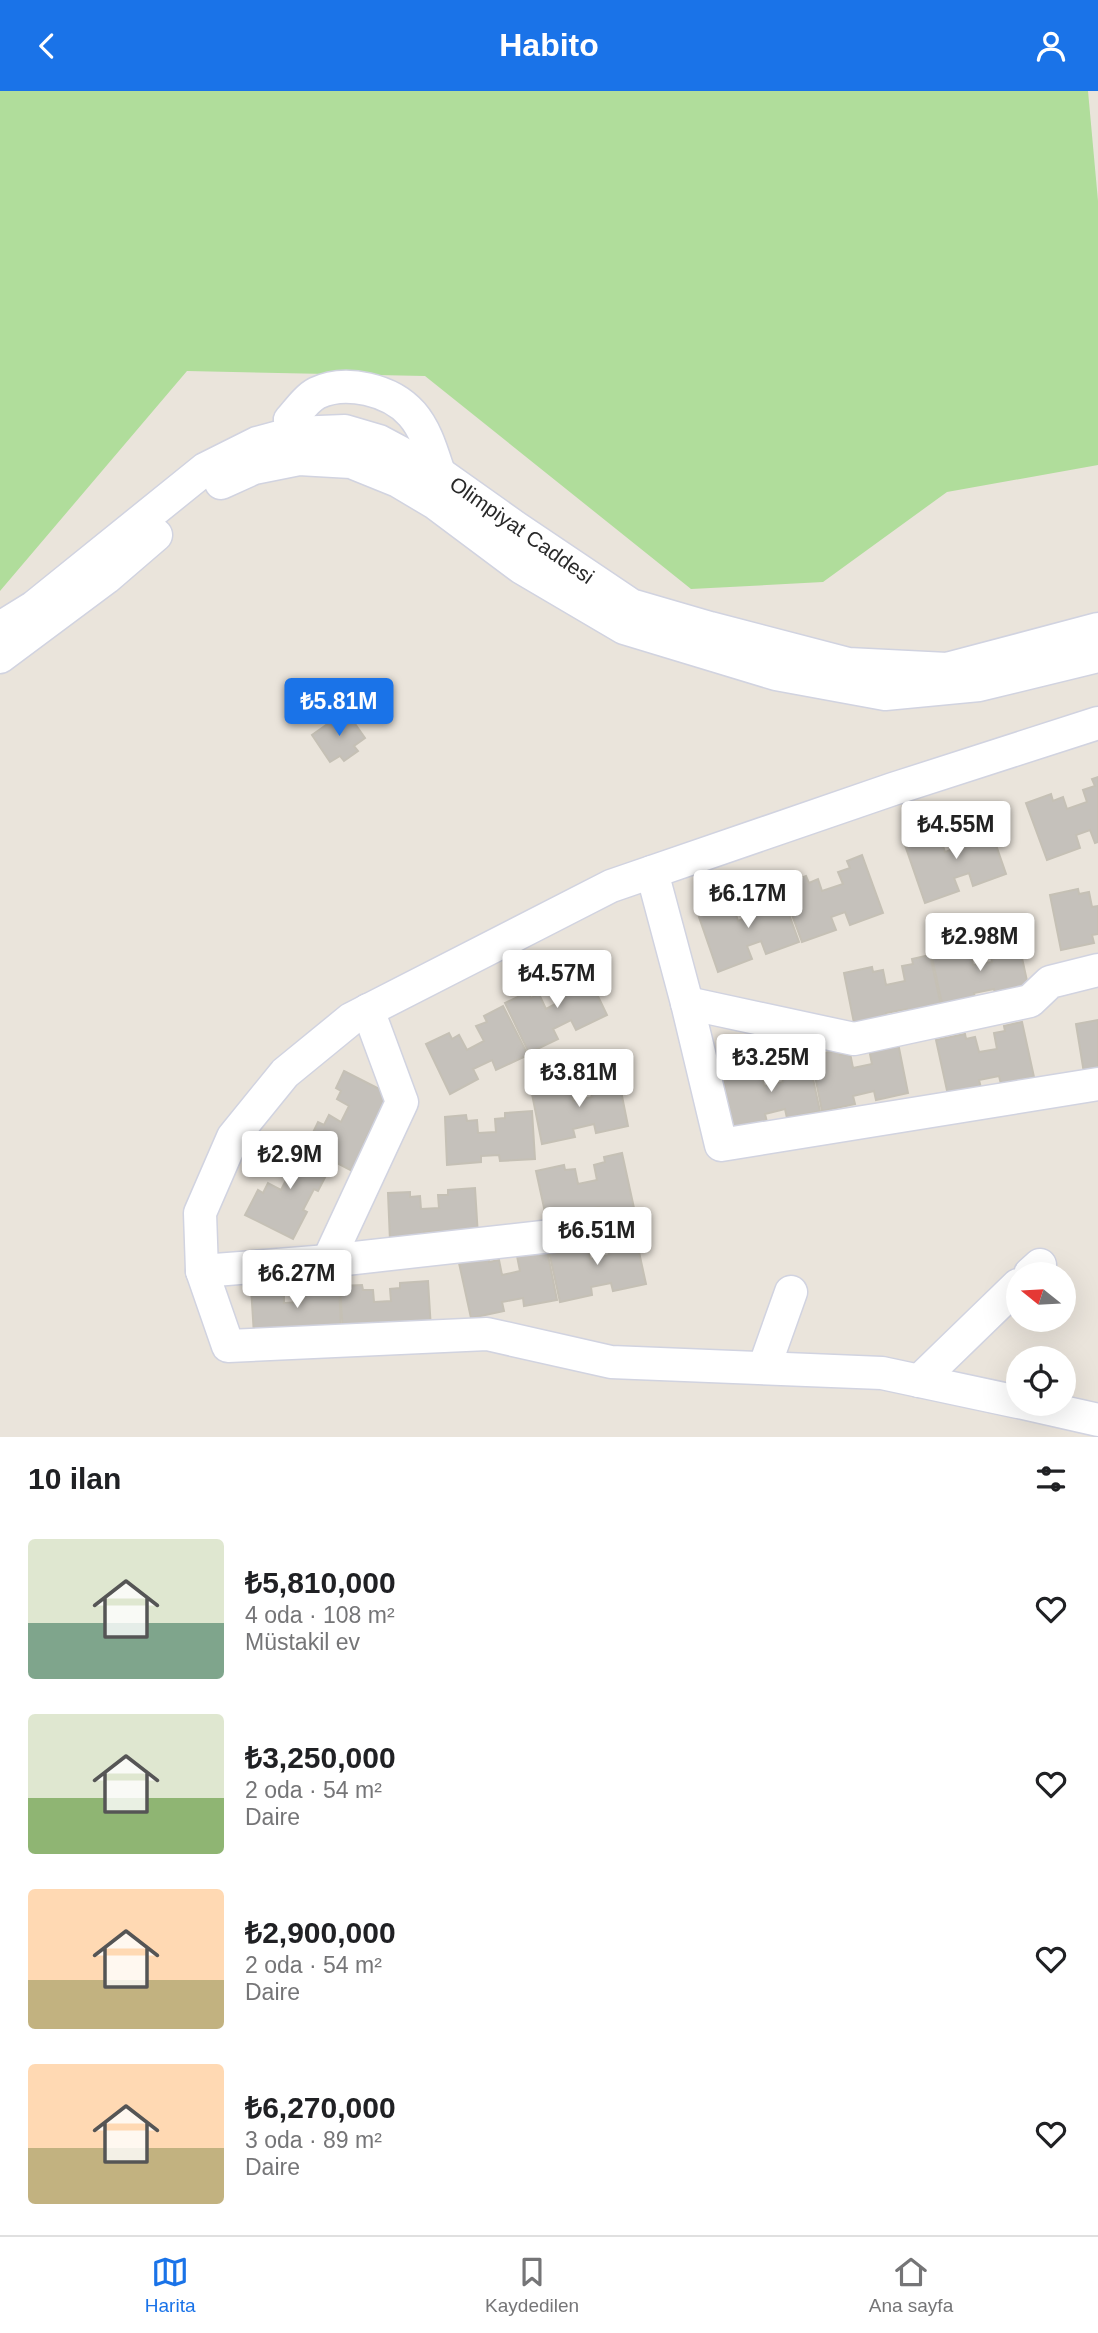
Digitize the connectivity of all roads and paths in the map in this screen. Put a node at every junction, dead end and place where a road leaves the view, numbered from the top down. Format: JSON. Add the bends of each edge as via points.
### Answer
{"nodes":[{"id":1,"x":294,"y":433,"type":"junction"},
{"id":2,"x":351,"y":462,"type":"junction"},
{"id":3,"x":439,"y":473,"type":"junction"},
{"id":4,"x":0,"y":628,"type":"edge"},
{"id":5,"x":1098,"y":629,"type":"edge"},
{"id":6,"x":1098,"y":656,"type":"edge"},
{"id":7,"x":0,"y":657,"type":"edge"},
{"id":8,"x":1098,"y":723,"type":"edge"},
{"id":9,"x":652,"y":872,"type":"junction"},
{"id":10,"x":1098,"y":970,"type":"edge"},
{"id":11,"x":688,"y":1003,"type":"junction"},
{"id":12,"x":368,"y":1010,"type":"junction"},
{"id":13,"x":1098,"y":1084,"type":"edge"},
{"id":14,"x":596,"y":1231,"type":"dead end"},
{"id":15,"x":328,"y":1261,"type":"junction"},
{"id":16,"x":202,"y":1271,"type":"junction"},
{"id":17,"x":791,"y":1292,"type":"dead end"},
{"id":18,"x":1006,"y":1298,"type":"edge"},
{"id":19,"x":764,"y":1368,"type":"junction"},
{"id":20,"x":919,"y":1381,"type":"junction"},
{"id":21,"x":1006,"y":1400,"type":"edge"},
{"id":22,"x":1076,"y":1415,"type":"edge"},
{"id":23,"x":1098,"y":1420,"type":"edge"}],
"edges":[{"from":1,"to":2,"type":"street","via":[[315,452]]},
{"from":1,"to":3,"type":"street","name":"Olimpiyat Caddesi","via":[[345,431],[379,441]]},
{"from":1,"to":3,"type":"street","via":[[290,419],[316,393],[340,386],[367,389],[411,413],[425,434]]},
{"from":1,"to":4,"type":"street","name":"Olimpiyat Caddesi","via":[[257,443],[205,469],[34,607]]},
{"from":2,"to":6,"type":"street","name":"Olimpiyat Caddesi","via":[[408,486],[523,568],[624,628],[776,674],[885,695],[979,685]]},
{"from":2,"to":7,"type":"street","name":"Olimpiyat Caddesi","via":[[299,459],[254,468],[207,490],[106,579]]},
{"from":3,"to":5,"type":"street","name":"Olimpiyat Caddesi","via":[[631,605],[848,664],[947,669]]},
{"from":8,"to":9,"type":"street"},
{"from":9,"to":11,"type":"street"},
{"from":9,"to":12,"type":"street","via":[[611,886]]},
{"from":10,"to":11,"type":"street","via":[[1050,982],[1030,1001],[854,1039]]},
{"from":11,"to":13,"type":"street","via":[[721,1145]]},
{"from":12,"to":15,"type":"street","via":[[402,1102]]},
{"from":12,"to":16,"type":"street","via":[[285,1073],[233,1137],[200,1213]]},
{"from":14,"to":15,"type":"street"},
{"from":15,"to":16,"type":"street"},
{"from":16,"to":19,"type":"street","via":[[228,1346],[487,1334],[611,1362]]},
{"from":17,"to":19,"type":"street"},
{"from":18,"to":20,"type":"street"},
{"from":19,"to":20,"type":"street","via":[[882,1373]]},
{"from":20,"to":21,"type":"street"},
{"from":22,"to":23,"type":"street"}]}
